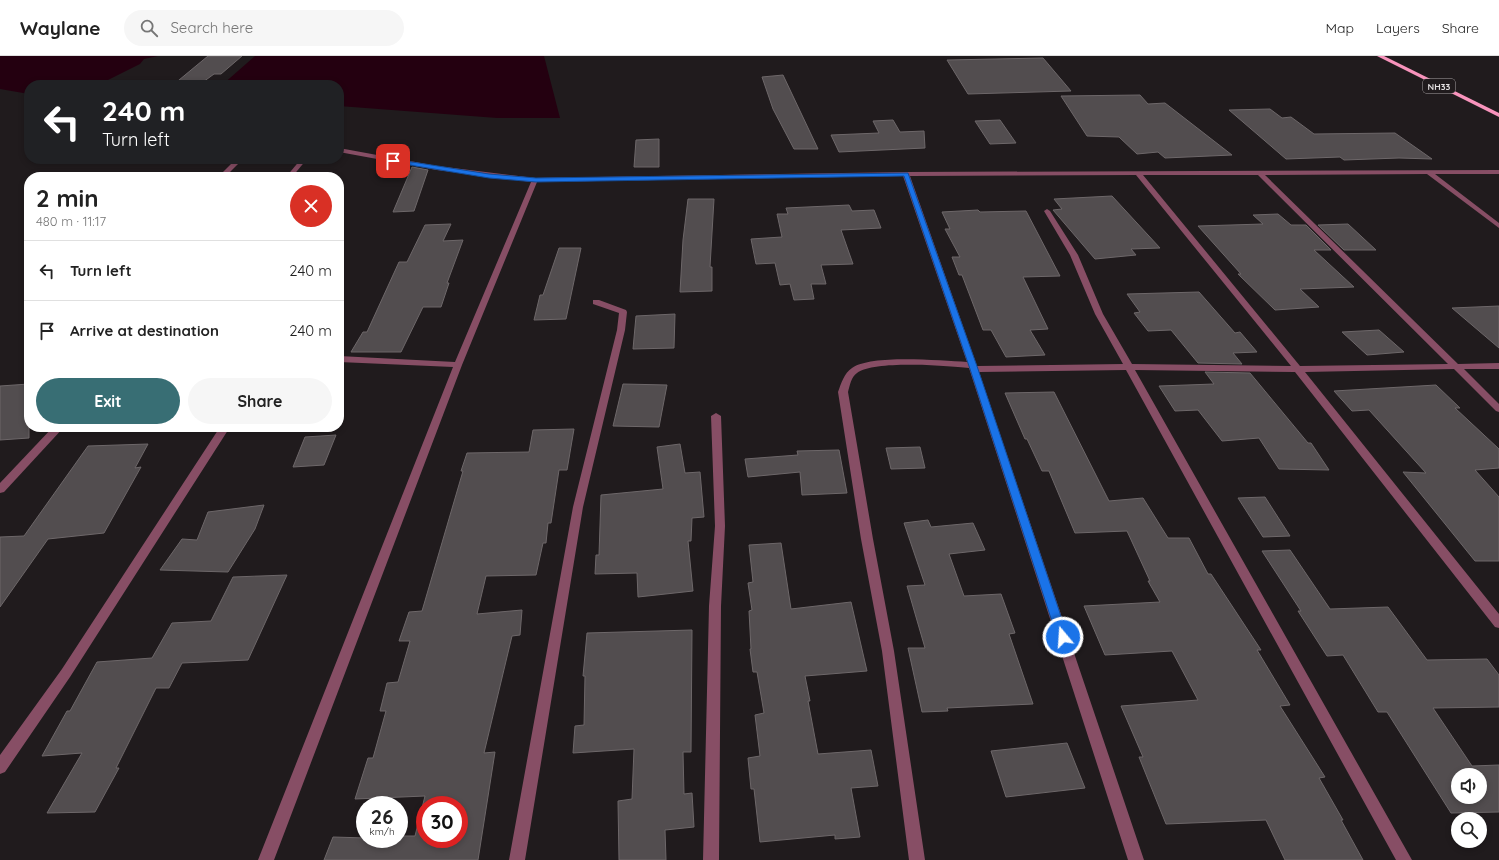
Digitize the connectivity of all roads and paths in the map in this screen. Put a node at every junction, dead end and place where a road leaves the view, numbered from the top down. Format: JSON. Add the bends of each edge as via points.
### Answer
{"nodes":[{"id":1,"x":1380,"y":56,"type":"edge"},
{"id":2,"x":1499,"y":115,"type":"edge"},
{"id":3,"x":344,"y":151,"type":"edge"},
{"id":4,"x":235,"y":164,"type":"edge"},
{"id":5,"x":300,"y":164,"type":"edge"},
{"id":6,"x":1427,"y":171,"type":"junction"},
{"id":7,"x":226,"y":172,"type":"edge"},
{"id":8,"x":293,"y":172,"type":"edge"},
{"id":9,"x":1259,"y":172,"type":"junction"},
{"id":10,"x":1499,"y":172,"type":"edge"},
{"id":11,"x":1138,"y":173,"type":"junction"},
{"id":12,"x":906,"y":174,"type":"junction"},
{"id":13,"x":536,"y":180,"type":"junction"},
{"id":14,"x":1047,"y":211,"type":"dead end"},
{"id":15,"x":1499,"y":226,"type":"edge"},
{"id":16,"x":596,"y":302,"type":"dead end"},
{"id":17,"x":344,"y":359,"type":"edge"},
{"id":18,"x":458,"y":365,"type":"junction"},
{"id":19,"x":1455,"y":366,"type":"junction"},
{"id":20,"x":1499,"y":366,"type":"edge"},
{"id":21,"x":973,"y":367,"type":"junction"},
{"id":22,"x":1129,"y":367,"type":"junction"},
{"id":23,"x":1298,"y":369,"type":"junction"},
{"id":24,"x":1499,"y":409,"type":"edge"},
{"id":25,"x":716,"y":416,"type":"dead end"},
{"id":26,"x":54,"y":432,"type":"edge"},
{"id":27,"x":222,"y":432,"type":"edge"},
{"id":28,"x":0,"y":489,"type":"edge"},
{"id":29,"x":1499,"y":623,"type":"edge"},
{"id":30,"x":0,"y":767,"type":"edge"},
{"id":31,"x":266,"y":860,"type":"edge"},
{"id":32,"x":517,"y":860,"type":"edge"},
{"id":33,"x":712,"y":860,"type":"edge"},
{"id":34,"x":917,"y":860,"type":"edge"},
{"id":35,"x":1136,"y":860,"type":"edge"},
{"id":36,"x":1404,"y":860,"type":"edge"}],
"edges":[{"from":1,"to":2,"type":"highway","number":"NH33"},
{"from":3,"to":13,"type":"street","via":[[406,164]]},
{"from":4,"to":7,"type":"street"},
{"from":5,"to":8,"type":"street"},
{"from":6,"to":9,"type":"street"},
{"from":6,"to":10,"type":"street"},
{"from":6,"to":15,"type":"street"},
{"from":9,"to":11,"type":"street"},
{"from":9,"to":19,"type":"street"},
{"from":11,"to":12,"type":"street"},
{"from":11,"to":23,"type":"street"},
{"from":12,"to":13,"type":"street"},
{"from":12,"to":21,"type":"street"},
{"from":13,"to":18,"type":"street"},
{"from":14,"to":22,"type":"street","via":[[1074,255],[1099,314]]},
{"from":16,"to":32,"type":"street","via":[[623,312],[621,330],[578,507]]},
{"from":17,"to":18,"type":"street"},
{"from":18,"to":31,"type":"street"},
{"from":19,"to":20,"type":"street"},
{"from":19,"to":23,"type":"street"},
{"from":19,"to":24,"type":"street"},
{"from":21,"to":22,"type":"street"},
{"from":21,"to":34,"type":"street","via":[[873,364],[857,369],[847,378],[843,392],[888,651]]},
{"from":21,"to":35,"type":"street"},
{"from":22,"to":23,"type":"street"},
{"from":22,"to":36,"type":"street"},
{"from":23,"to":29,"type":"street"},
{"from":25,"to":33,"type":"street","via":[[720,526],[715,606]]},
{"from":26,"to":28,"type":"street"},
{"from":27,"to":30,"type":"street","via":[[66,673]]}]}
